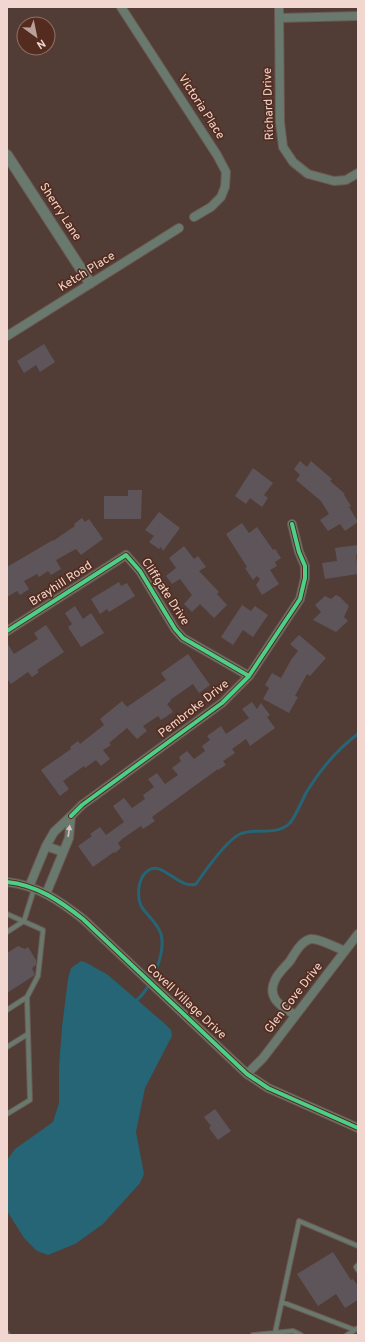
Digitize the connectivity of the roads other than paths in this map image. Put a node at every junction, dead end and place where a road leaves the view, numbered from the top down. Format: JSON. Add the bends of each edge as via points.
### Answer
{"nodes":[{"id":1,"x":121,"y":7,"type":"edge"},
{"id":2,"x":279,"y":7,"type":"edge"},
{"id":3,"x":358,"y":16,"type":"edge"},
{"id":4,"x":279,"y":18,"type":"junction"},
{"id":5,"x":7,"y":155,"type":"edge"},
{"id":6,"x":358,"y":173,"type":"edge"},
{"id":7,"x":194,"y":217,"type":"dead end"},
{"id":8,"x":179,"y":228,"type":"dead end"},
{"id":9,"x":90,"y":283,"type":"junction"},
{"id":10,"x":7,"y":336,"type":"edge"},
{"id":11,"x":292,"y":524,"type":"dead end"},
{"id":12,"x":126,"y":555,"type":"joint"},
{"id":13,"x":7,"y":630,"type":"edge"},
{"id":14,"x":249,"y":676,"type":"junction"},
{"id":15,"x":71,"y":816,"type":"junction"},
{"id":16,"x":46,"y":846,"type":"junction"},
{"id":17,"x":63,"y":852,"type":"junction"},
{"id":18,"x":7,"y":882,"type":"edge"},
{"id":19,"x":32,"y":888,"type":"junction"},
{"id":20,"x":46,"y":894,"type":"junction"},
{"id":21,"x":7,"y":914,"type":"edge"},
{"id":22,"x":24,"y":921,"type":"junction"},
{"id":23,"x":7,"y":932,"type":"edge"},
{"id":24,"x":358,"y":934,"type":"edge"},
{"id":25,"x":345,"y":951,"type":"junction"},
{"id":26,"x":27,"y":997,"type":"junction"},
{"id":27,"x":7,"y":1010,"type":"edge"},
{"id":28,"x":295,"y":1015,"type":"junction"},
{"id":29,"x":28,"y":1034,"type":"junction"},
{"id":30,"x":7,"y":1047,"type":"edge"},
{"id":31,"x":247,"y":1074,"type":"junction"},
{"id":32,"x":7,"y":1114,"type":"edge"},
{"id":33,"x":358,"y":1128,"type":"edge"},
{"id":34,"x":358,"y":1246,"type":"edge"},
{"id":35,"x":358,"y":1265,"type":"edge"},
{"id":36,"x":358,"y":1270,"type":"edge"},
{"id":37,"x":282,"y":1302,"type":"junction"},
{"id":38,"x":356,"y":1329,"type":"edge"},
{"id":39,"x":275,"y":1333,"type":"junction"},
{"id":40,"x":253,"y":1335,"type":"edge"},
{"id":41,"x":301,"y":1335,"type":"edge"},
{"id":42,"x":347,"y":1335,"type":"edge"}],
"edges":[{"from":1,"to":7,"type":"street","name":"Victoria Place","via":[[226,172],[225,188],[221,197],[211,208]]},
{"from":2,"to":4,"type":"street","name":"Richard Drive"},
{"from":3,"to":4,"type":"street"},
{"from":4,"to":6,"type":"street","name":"Richard Drive","via":[[280,122],[283,147],[293,162],[308,174],[334,181],[346,180]]},
{"from":5,"to":9,"type":"street","name":"Sherry Lane"},
{"from":8,"to":9,"type":"street","name":"Ketch Place"},
{"from":9,"to":10,"type":"street","name":"Ketch Place"},
{"from":11,"to":14,"type":"street","name":"Pembroke Drive","via":[[305,566],[300,599]]},
{"from":12,"to":13,"type":"street","name":"Brayhill Road"},
{"from":12,"to":14,"type":"street","name":"Cliffgate Drive","via":[[140,571],[175,630],[183,638]]},
{"from":14,"to":15,"type":"street","name":"Pembroke Drive","via":[[222,703],[82,805]]},
{"from":15,"to":16,"type":"street","name":"Pembroke Drive","via":[[54,832]]},
{"from":17,"to":15,"type":"street","one_way":true},
{"from":16,"to":17,"type":"street"},
{"from":16,"to":19,"type":"street","name":"Pembroke Drive"},
{"from":17,"to":20,"type":"street"},
{"from":18,"to":19,"type":"street","name":"Covell Village Drive"},
{"from":19,"to":20,"type":"street","name":"Covell Village Drive"},
{"from":19,"to":22,"type":"lane"},
{"from":20,"to":31,"type":"street","name":"Covell Village Drive","via":[[83,918]]},
{"from":21,"to":22,"type":"lane"},
{"from":22,"to":23,"type":"lane"},
{"from":22,"to":26,"type":"lane","via":[[43,930],[38,976]]},
{"from":24,"to":25,"type":"street","name":"Glen Cove Drive"},
{"from":25,"to":28,"type":"street","name":"Glen Cove Drive"},
{"from":25,"to":28,"type":"street","via":[[316,939],[302,944],[275,980],[272,989],[275,1000],[281,1007]]},
{"from":26,"to":27,"type":"lane"},
{"from":26,"to":29,"type":"lane"},
{"from":28,"to":31,"type":"street","name":"Glen Cove Drive","via":[[263,1058]]},
{"from":29,"to":30,"type":"lane"},
{"from":29,"to":32,"type":"lane","via":[[30,1100]]},
{"from":31,"to":33,"type":"street","name":"Covell Village Drive","via":[[268,1088]]},
{"from":34,"to":37,"type":"lane","via":[[299,1221]]},
{"from":35,"to":36,"type":"lane"},
{"from":37,"to":38,"type":"lane"},
{"from":37,"to":39,"type":"lane"},
{"from":38,"to":42,"type":"lane"},
{"from":39,"to":40,"type":"lane"},
{"from":39,"to":41,"type":"lane","via":[[294,1332]]}]}
